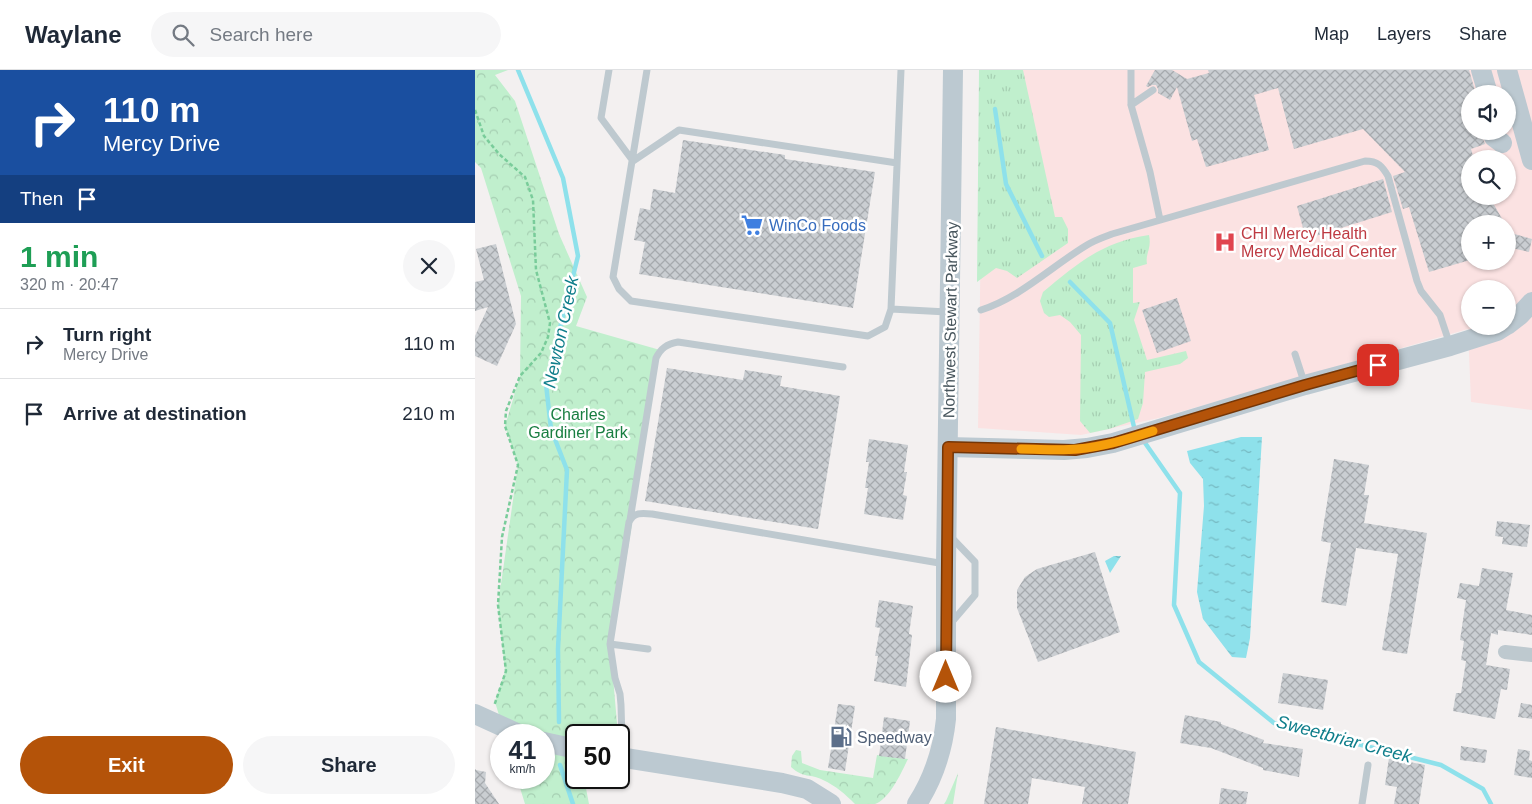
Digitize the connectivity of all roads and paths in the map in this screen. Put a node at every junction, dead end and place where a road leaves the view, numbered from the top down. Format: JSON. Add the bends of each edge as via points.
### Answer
{"nodes":[{"id":1,"x":609,"y":70,"type":"edge"},
{"id":2,"x":647,"y":70,"type":"edge"},
{"id":3,"x":901,"y":70,"type":"edge"},
{"id":4,"x":953,"y":70,"type":"edge"},
{"id":5,"x":1131,"y":70,"type":"edge"},
{"id":6,"x":1481,"y":70,"type":"edge"},
{"id":7,"x":1507,"y":70,"type":"edge"},
{"id":8,"x":1485,"y":85,"type":"edge"},
{"id":9,"x":1153,"y":90,"type":"dead end"},
{"id":10,"x":1131,"y":105,"type":"junction"},
{"id":11,"x":475,"y":110,"type":"edge"},
{"id":12,"x":1532,"y":160,"type":"edge"},
{"id":13,"x":633,"y":161,"type":"junction"},
{"id":14,"x":897,"y":163,"type":"junction"},
{"id":15,"x":1160,"y":220,"type":"junction"},
{"id":16,"x":1532,"y":302,"type":"edge"},
{"id":17,"x":891,"y":310,"type":"junction"},
{"id":18,"x":981,"y":310,"type":"dead end"},
{"id":19,"x":950,"y":312,"type":"junction"},
{"id":20,"x":1516,"y":318,"type":"edge"},
{"id":21,"x":1487,"y":335,"type":"edge"},
{"id":22,"x":1450,"y":346,"type":"junction"},
{"id":23,"x":1295,"y":354,"type":"dead end"},
{"id":24,"x":843,"y":367,"type":"dead end"},
{"id":25,"x":1305,"y":385,"type":"junction"},
{"id":26,"x":948,"y":447,"type":"junction"},
{"id":27,"x":629,"y":522,"type":"junction"},
{"id":28,"x":947,"y":533,"type":"junction"},
{"id":29,"x":946,"y":564,"type":"junction"},
{"id":30,"x":946,"y":629,"type":"junction"},
{"id":31,"x":610,"y":644,"type":"junction"},
{"id":32,"x":648,"y":649,"type":"dead end"},
{"id":33,"x":1505,"y":652,"type":"dead end"},
{"id":34,"x":1532,"y":655,"type":"edge"},
{"id":35,"x":482,"y":718,"type":"edge"},
{"id":36,"x":496,"y":724,"type":"edge"},
{"id":37,"x":622,"y":724,"type":"edge"},
{"id":38,"x":630,"y":759,"type":"edge"},
{"id":39,"x":1367,"y":765,"type":"dead end"},
{"id":40,"x":831,"y":804,"type":"edge"},
{"id":41,"x":917,"y":804,"type":"edge"},
{"id":42,"x":1362,"y":804,"type":"edge"}],
"edges":[{"from":1,"to":13,"type":"lane","via":[[601,118]]},
{"from":2,"to":13,"type":"lane"},
{"from":3,"to":14,"type":"lane"},
{"from":4,"to":19,"type":"street","name":"Northwest Stewart Parkway"},
{"from":5,"to":10,"type":"lane"},
{"from":6,"to":8,"type":"street"},
{"from":7,"to":12,"type":"street"},
{"from":9,"to":10,"type":"lane"},
{"from":10,"to":15,"type":"lane"},
{"from":11,"to":35,"type":"path","via":[[484,136],[525,177],[533,200],[536,270],[550,323],[541,353],[520,376],[506,411],[505,426],[518,465],[502,537],[499,606],[505,671]]},
{"from":13,"to":14,"type":"lane","via":[[679,130]]},
{"from":13,"to":17,"type":"lane","via":[[613,277],[631,301],[868,336],[885,327]]},
{"from":14,"to":17,"type":"lane"},
{"from":15,"to":18,"type":"lane","via":[[1087,245],[1036,281]]},
{"from":15,"to":22,"type":"lane","via":[[1374,161],[1389,176],[1417,281],[1440,315]]},
{"from":16,"to":20,"type":"street"},
{"from":17,"to":19,"type":"lane"},
{"from":19,"to":26,"type":"street","name":"Northwest Stewart Parkway"},
{"from":21,"to":22,"type":"street"},
{"from":22,"to":25,"type":"street"},
{"from":23,"to":25,"type":"lane"},
{"from":24,"to":27,"type":"lane","via":[[679,342],[659,350]]},
{"from":25,"to":26,"type":"street","via":[[1098,446],[1064,450]]},
{"from":26,"to":28,"type":"street","name":"Northwest Stewart Parkway"},
{"from":27,"to":29,"type":"lane","via":[[637,514],[652,514]]},
{"from":27,"to":31,"type":"lane"},
{"from":28,"to":29,"type":"street","name":"Northwest Stewart Parkway"},
{"from":28,"to":30,"type":"lane","via":[[975,562],[975,595]]},
{"from":29,"to":30,"type":"street","name":"Northwest Stewart Parkway"},
{"from":30,"to":41,"type":"street","name":"Northwest Stewart Parkway","via":[[944,739]]},
{"from":31,"to":32,"type":"lane"},
{"from":31,"to":37,"type":"lane","via":[[620,694]]},
{"from":33,"to":34,"type":"street"},
{"from":35,"to":36,"type":"street"},
{"from":38,"to":40,"type":"street","via":[[781,783],[807,789]]},
{"from":39,"to":42,"type":"lane"}]}
